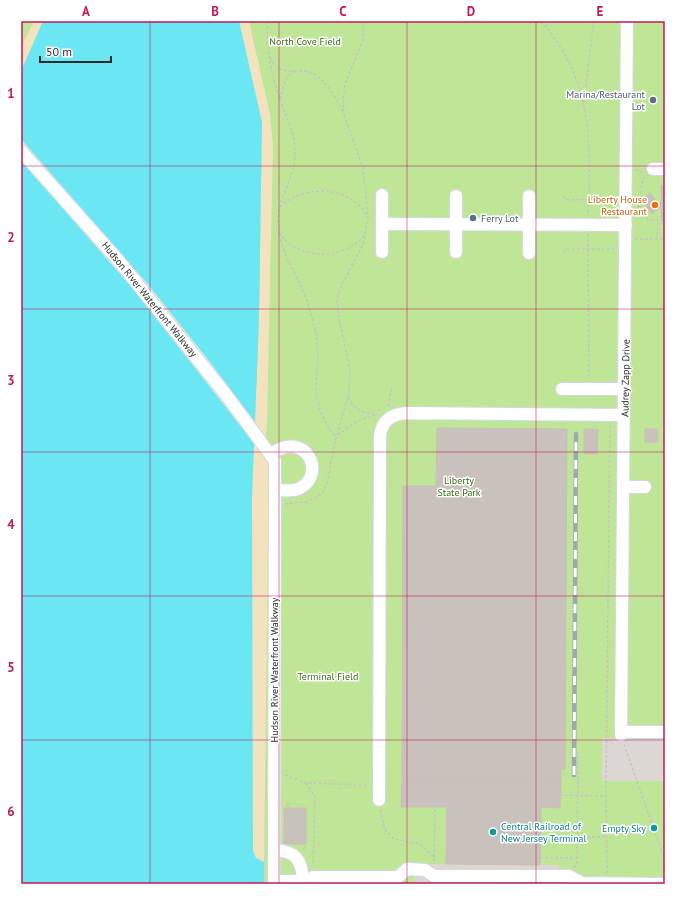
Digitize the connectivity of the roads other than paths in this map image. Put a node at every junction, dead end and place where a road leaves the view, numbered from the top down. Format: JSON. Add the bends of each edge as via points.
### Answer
{"nodes":[{"id":1,"x":627,"y":21,"type":"edge"},
{"id":2,"x":21,"y":151,"type":"edge"},
{"id":3,"x":382,"y":195,"type":"dead end"},
{"id":4,"x":456,"y":196,"type":"dead end"},
{"id":5,"x":529,"y":196,"type":"dead end"},
{"id":6,"x":382,"y":224,"type":"junction"},
{"id":7,"x":456,"y":224,"type":"junction"},
{"id":8,"x":529,"y":225,"type":"junction"},
{"id":9,"x":629,"y":237,"type":"junction"},
{"id":10,"x":382,"y":252,"type":"dead end"},
{"id":11,"x":456,"y":252,"type":"dead end"},
{"id":12,"x":529,"y":253,"type":"dead end"},
{"id":13,"x":625,"y":389,"type":"junction"},
{"id":14,"x":562,"y":390,"type":"dead end"},
{"id":15,"x":624,"y":415,"type":"junction"},
{"id":16,"x":268,"y":451,"type":"junction"},
{"id":17,"x":275,"y":486,"type":"junction"},
{"id":18,"x":623,"y":487,"type":"junction"},
{"id":19,"x":645,"y":487,"type":"dead end"},
{"id":20,"x":665,"y":732,"type":"edge"},
{"id":21,"x":379,"y":800,"type":"road end"},
{"id":22,"x":274,"y":850,"type":"junction"},
{"id":23,"x":303,"y":880,"type":"junction"},
{"id":24,"x":607,"y":883,"type":"edge"},
{"id":25,"x":665,"y":884,"type":"edge"}],
"edges":[{"from":1,"to":9,"type":"street","name":"Audrey Zapp Drive","via":[[626,197]]},
{"from":2,"to":16,"type":"street","name":"Hudson River Waterfront Walkway","via":[[91,228],[151,300],[228,396]]},
{"from":3,"to":6,"type":"street"},
{"from":4,"to":7,"type":"street"},
{"from":5,"to":8,"type":"street"},
{"from":6,"to":7,"type":"street"},
{"from":6,"to":10,"type":"street"},
{"from":7,"to":8,"type":"street"},
{"from":7,"to":11,"type":"street"},
{"from":8,"to":9,"type":"street","via":[[588,225]]},
{"from":8,"to":12,"type":"street"},
{"from":9,"to":13,"type":"street","name":"Audrey Zapp Drive"},
{"from":13,"to":14,"type":"street"},
{"from":13,"to":15,"type":"street","name":"Audrey Zapp Drive"},
{"from":15,"to":18,"type":"street","name":"Audrey Zapp Drive"},
{"from":15,"to":21,"type":"street","via":[[393,414],[382,425]]},
{"from":16,"to":17,"type":"street","name":"Hudson River Waterfront Walkway","via":[[275,460]]},
{"from":16,"to":17,"type":"street","via":[[295,446],[305,451],[312,465],[312,474],[305,485],[295,490]]},
{"from":17,"to":22,"type":"street","name":"Hudson River Waterfront Walkway"},
{"from":18,"to":19,"type":"street"},
{"from":18,"to":20,"type":"street","name":"Audrey Zapp Drive","via":[[621,734]]},
{"from":22,"to":23,"type":"street","via":[[288,852],[297,858],[302,867]]},
{"from":22,"to":23,"type":"street","name":"Hudson River Waterfront Walkway","via":[[274,881]]},
{"from":23,"to":24,"type":"street","name":"Hudson River Waterfront Walkway","via":[[398,877],[407,869],[425,870],[434,876],[569,876],[582,883]]},
{"from":24,"to":25,"type":"street","name":"Hudson River Waterfront Walkway"}]}
